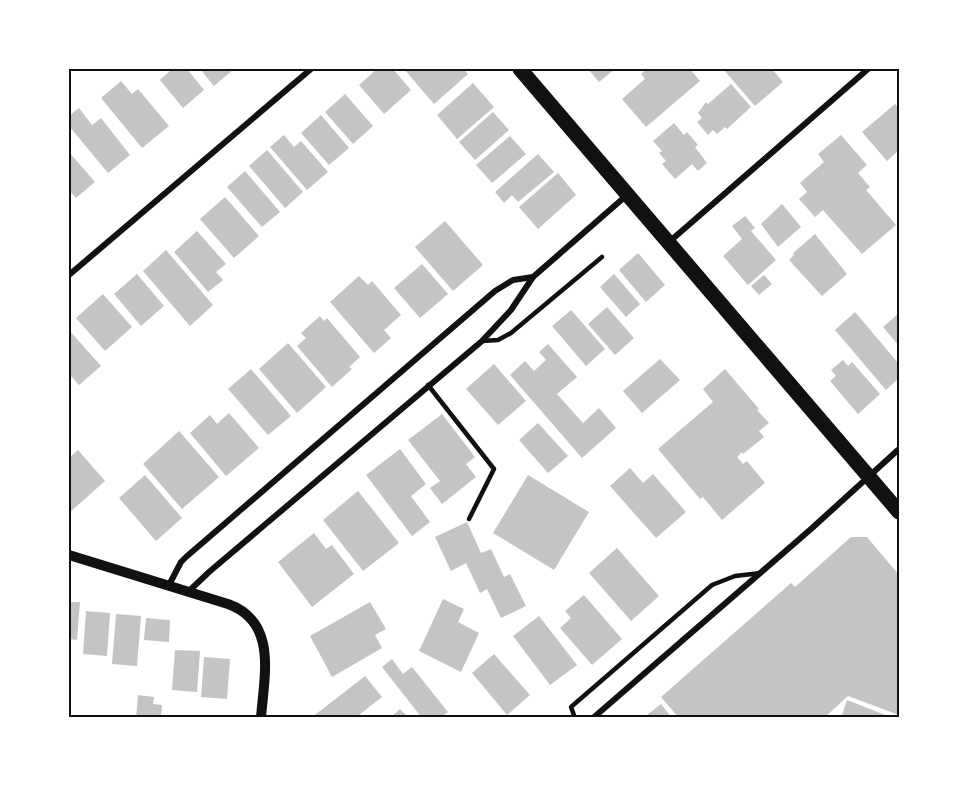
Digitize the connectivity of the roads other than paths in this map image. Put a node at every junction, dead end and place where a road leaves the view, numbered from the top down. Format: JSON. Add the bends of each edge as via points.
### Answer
{"nodes":[{"id":1,"x":311,"y":69,"type":"edge"},
{"id":2,"x":520,"y":69,"type":"edge"},
{"id":3,"x":868,"y":69,"type":"edge"},
{"id":4,"x":627,"y":194,"type":"junction"},
{"id":5,"x":669,"y":243,"type":"junction"},
{"id":6,"x":602,"y":257,"type":"dead end"},
{"id":7,"x":69,"y":275,"type":"edge"},
{"id":8,"x":533,"y":277,"type":"junction"},
{"id":9,"x":482,"y":341,"type":"junction"},
{"id":10,"x":428,"y":385,"type":"junction"},
{"id":11,"x":899,"y":448,"type":"edge"},
{"id":12,"x":494,"y":469,"type":"junction"},
{"id":13,"x":501,"y":473,"type":"dead end"},
{"id":14,"x":869,"y":476,"type":"junction"},
{"id":15,"x":899,"y":512,"type":"edge"},
{"id":16,"x":469,"y":519,"type":"dead end"},
{"id":17,"x":69,"y":555,"type":"edge"},
{"id":18,"x":761,"y":573,"type":"junction"},
{"id":19,"x":169,"y":585,"type":"junction"},
{"id":20,"x":188,"y":592,"type":"junction"},
{"id":21,"x":261,"y":718,"type":"edge"},
{"id":22,"x":574,"y":718,"type":"edge"},
{"id":23,"x":593,"y":718,"type":"edge"}],
"edges":[{"from":1,"to":7,"type":"street"},
{"from":2,"to":4,"type":"main road"},
{"from":3,"to":5,"type":"street"},
{"from":4,"to":5,"type":"main road"},
{"from":4,"to":8,"type":"street"},
{"from":5,"to":14,"type":"main road"},
{"from":6,"to":9,"type":"lane","via":[[507,336]]},
{"from":8,"to":9,"type":"street","via":[[505,318]]},
{"from":8,"to":19,"type":"street","via":[[500,287],[194,549],[181,562]]},
{"from":9,"to":10,"type":"street"},
{"from":10,"to":12,"type":"lane"},
{"from":10,"to":20,"type":"street"},
{"from":11,"to":14,"type":"street"},
{"from":12,"to":13,"type":"lane"},
{"from":12,"to":16,"type":"lane"},
{"from":14,"to":15,"type":"main road"},
{"from":14,"to":18,"type":"street"},
{"from":17,"to":19,"type":"street"},
{"from":18,"to":22,"type":"lane","via":[[735,576],[712,585],[571,707]]},
{"from":18,"to":23,"type":"street"},
{"from":19,"to":20,"type":"street"},
{"from":20,"to":21,"type":"street","via":[[235,606],[255,624],[264,647]]}]}
